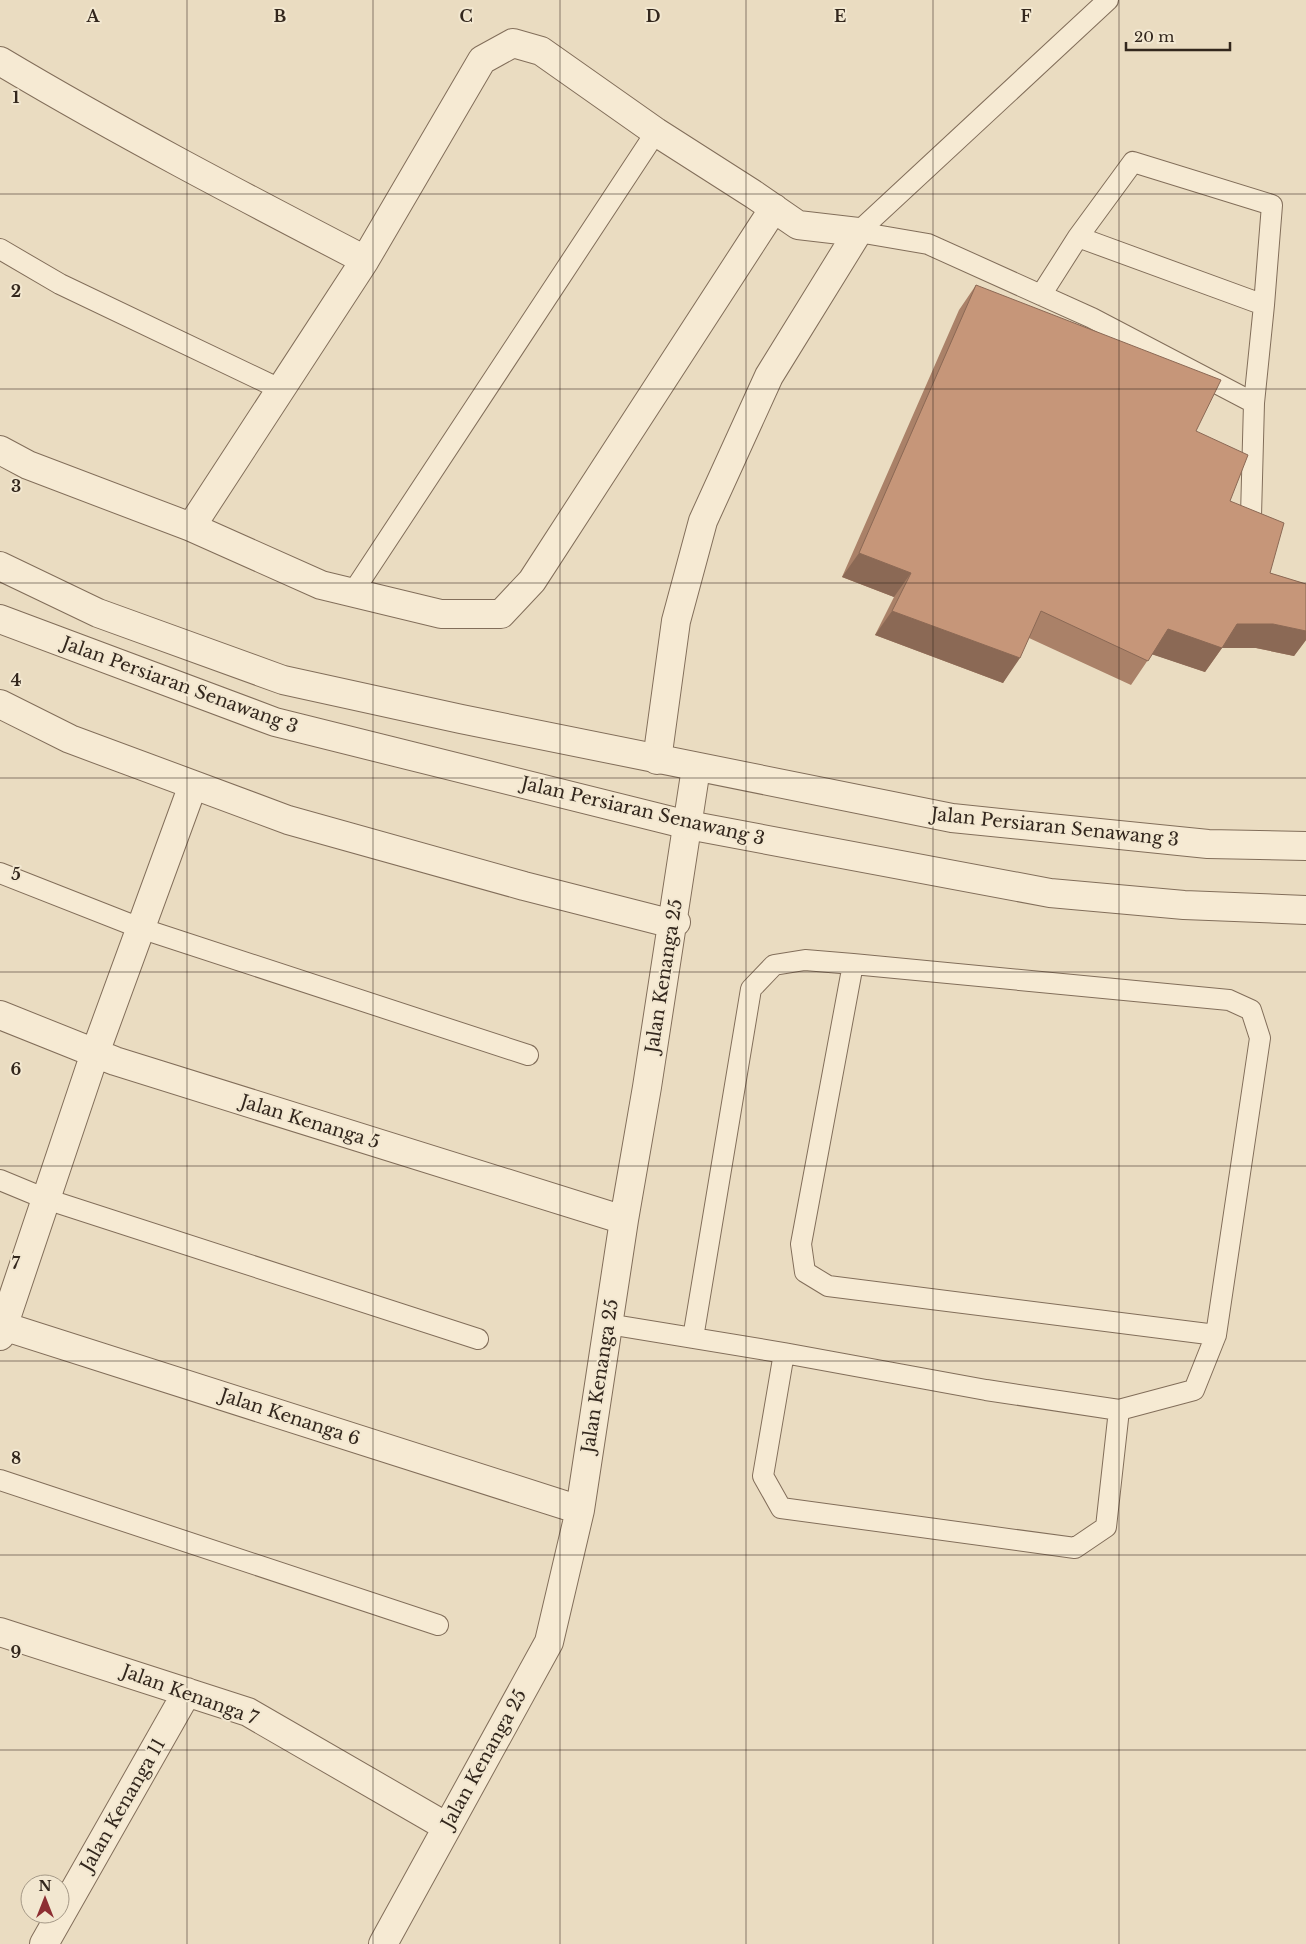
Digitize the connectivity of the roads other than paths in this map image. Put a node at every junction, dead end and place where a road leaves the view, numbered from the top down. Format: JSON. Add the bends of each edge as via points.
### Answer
{"nodes":[{"id":1,"x":1108,"y":0,"type":"edge"},
{"id":2,"x":0,"y":61,"type":"edge"},
{"id":3,"x":656,"y":132,"type":"junction"},
{"id":4,"x":774,"y":208,"type":"junction"},
{"id":5,"x":858,"y":232,"type":"junction"},
{"id":6,"x":1078,"y":237,"type":"junction"},
{"id":7,"x":0,"y":249,"type":"edge"},
{"id":8,"x":365,"y":260,"type":"junction"},
{"id":9,"x":1041,"y":295,"type":"junction"},
{"id":10,"x":1264,"y":305,"type":"junction"},
{"id":11,"x":282,"y":390,"type":"junction"},
{"id":12,"x":1254,"y":403,"type":"junction"},
{"id":13,"x":0,"y":450,"type":"edge"},
{"id":14,"x":1251,"y":516,"type":"edge"},
{"id":15,"x":191,"y":527,"type":"junction"},
{"id":16,"x":0,"y":566,"type":"edge"},
{"id":17,"x":353,"y":592,"type":"junction"},
{"id":18,"x":0,"y":619,"type":"edge"},
{"id":19,"x":0,"y":704,"type":"edge"},
{"id":20,"x":657,"y":760,"type":"junction"},
{"id":21,"x":696,"y":768,"type":"junction"},
{"id":22,"x":193,"y":785,"type":"junction"},
{"id":23,"x":688,"y":825,"type":"junction"},
{"id":24,"x":1306,"y":846,"type":"edge"},
{"id":25,"x":0,"y":874,"type":"edge"},
{"id":26,"x":1306,"y":910,"type":"edge"},
{"id":27,"x":674,"y":923,"type":"junction"},
{"id":28,"x":140,"y":928,"type":"junction"},
{"id":29,"x":853,"y":964,"type":"junction"},
{"id":30,"x":0,"y":1015,"type":"edge"},
{"id":31,"x":95,"y":1053,"type":"junction"},
{"id":32,"x":528,"y":1055,"type":"dead end"},
{"id":33,"x":0,"y":1180,"type":"edge"},
{"id":34,"x":46,"y":1198,"type":"junction"},
{"id":35,"x":624,"y":1220,"type":"junction"},
{"id":36,"x":608,"y":1324,"type":"junction"},
{"id":37,"x":1,"y":1329,"type":"edge"},
{"id":38,"x":1216,"y":1335,"type":"junction"},
{"id":39,"x":693,"y":1338,"type":"junction"},
{"id":40,"x":478,"y":1339,"type":"dead end"},
{"id":41,"x":784,"y":1353,"type":"junction"},
{"id":42,"x":1119,"y":1410,"type":"junction"},
{"id":43,"x":0,"y":1480,"type":"edge"},
{"id":44,"x":580,"y":1510,"type":"junction"},
{"id":45,"x":438,"y":1625,"type":"dead end"},
{"id":46,"x":0,"y":1632,"type":"edge"},
{"id":47,"x":187,"y":1692,"type":"junction"},
{"id":48,"x":447,"y":1827,"type":"junction"},
{"id":49,"x":44,"y":1944,"type":"edge"},
{"id":50,"x":382,"y":1944,"type":"edge"}],
"edges":[{"from":1,"to":5,"type":"lane"},
{"from":2,"to":8,"type":"street","via":[[206,177]]},
{"from":3,"to":4,"type":"street"},
{"from":3,"to":8,"type":"street","via":[[542,50],[513,42],[482,60]]},
{"from":3,"to":17,"type":"lane"},
{"from":4,"to":5,"type":"street","via":[[798,225]]},
{"from":4,"to":17,"type":"street","via":[[532,581],[501,614],[441,614]]},
{"from":5,"to":9,"type":"lane","via":[[928,244]]},
{"from":5,"to":20,"type":"street","via":[[769,376],[703,521],[676,621]]},
{"from":6,"to":9,"type":"lane"},
{"from":6,"to":10,"type":"lane"},
{"from":6,"to":10,"type":"lane","via":[[1133,162],[1272,205]]},
{"from":7,"to":11,"type":"lane","via":[[60,284]]},
{"from":8,"to":11,"type":"street"},
{"from":9,"to":12,"type":"lane","via":[[1092,318]]},
{"from":10,"to":12,"type":"lane"},
{"from":11,"to":15,"type":"street"},
{"from":12,"to":14,"type":"lane"},
{"from":13,"to":15,"type":"street","via":[[28,465]]},
{"from":15,"to":17,"type":"street","via":[[321,585]]},
{"from":16,"to":20,"type":"street","name":"Jalan Persiaran Senawang 3","via":[[98,613],[283,680]]},
{"from":18,"to":23,"type":"street","name":"Jalan Persiaran Senawang 3","via":[[275,722]]},
{"from":19,"to":22,"type":"street","via":[[70,739]]},
{"from":20,"to":21,"type":"street","name":"Jalan Persiaran Senawang 3"},
{"from":21,"to":23,"type":"street","name":"Jalan Kenanga 25"},
{"from":21,"to":24,"type":"street","name":"Jalan Persiaran Senawang 3","via":[[952,818],[1208,844]]},
{"from":22,"to":27,"type":"street","via":[[288,820],[524,886]]},
{"from":22,"to":28,"type":"street"},
{"from":23,"to":26,"type":"street","name":"Jalan Persiaran Senawang 3","via":[[1050,893],[1184,905]]},
{"from":23,"to":27,"type":"street","name":"Jalan Kenanga 25"},
{"from":25,"to":28,"type":"lane"},
{"from":27,"to":35,"type":"street","name":"Jalan Kenanga 25"},
{"from":28,"to":31,"type":"street"},
{"from":28,"to":32,"type":"lane"},
{"from":29,"to":38,"type":"lane","via":[[801,1244],[805,1272],[828,1286]]},
{"from":29,"to":38,"type":"lane","via":[[1229,1000],[1251,1010],[1260,1038]]},
{"from":29,"to":39,"type":"lane","via":[[805,960],[774,965],[751,989]]},
{"from":30,"to":31,"type":"street","name":"Jalan Kenanga 5"},
{"from":31,"to":34,"type":"street"},
{"from":31,"to":35,"type":"street","name":"Jalan Kenanga 5"},
{"from":33,"to":34,"type":"lane"},
{"from":34,"to":37,"type":"street"},
{"from":34,"to":40,"type":"lane"},
{"from":35,"to":36,"type":"street","name":"Jalan Kenanga 25"},
{"from":36,"to":39,"type":"lane"},
{"from":36,"to":44,"type":"street","name":"Jalan Kenanga 25"},
{"from":37,"to":44,"type":"street","name":"Jalan Kenanga 6"},
{"from":38,"to":42,"type":"lane","via":[[1194,1390]]},
{"from":39,"to":41,"type":"lane"},
{"from":41,"to":42,"type":"lane","via":[[986,1390]]},
{"from":41,"to":42,"type":"lane","via":[[763,1476],[781,1508],[1075,1548],[1106,1527]]},
{"from":43,"to":45,"type":"lane"},
{"from":44,"to":48,"type":"street","name":"Jalan Kenanga 25","via":[[549,1642]]},
{"from":46,"to":47,"type":"street","name":"Jalan Kenanga 7"},
{"from":47,"to":48,"type":"street","name":"Jalan Kenanga 7","via":[[248,1712]]},
{"from":47,"to":49,"type":"street","name":"Jalan Kenanga 11"},
{"from":48,"to":50,"type":"street","name":"Jalan Kenanga 25"}]}
